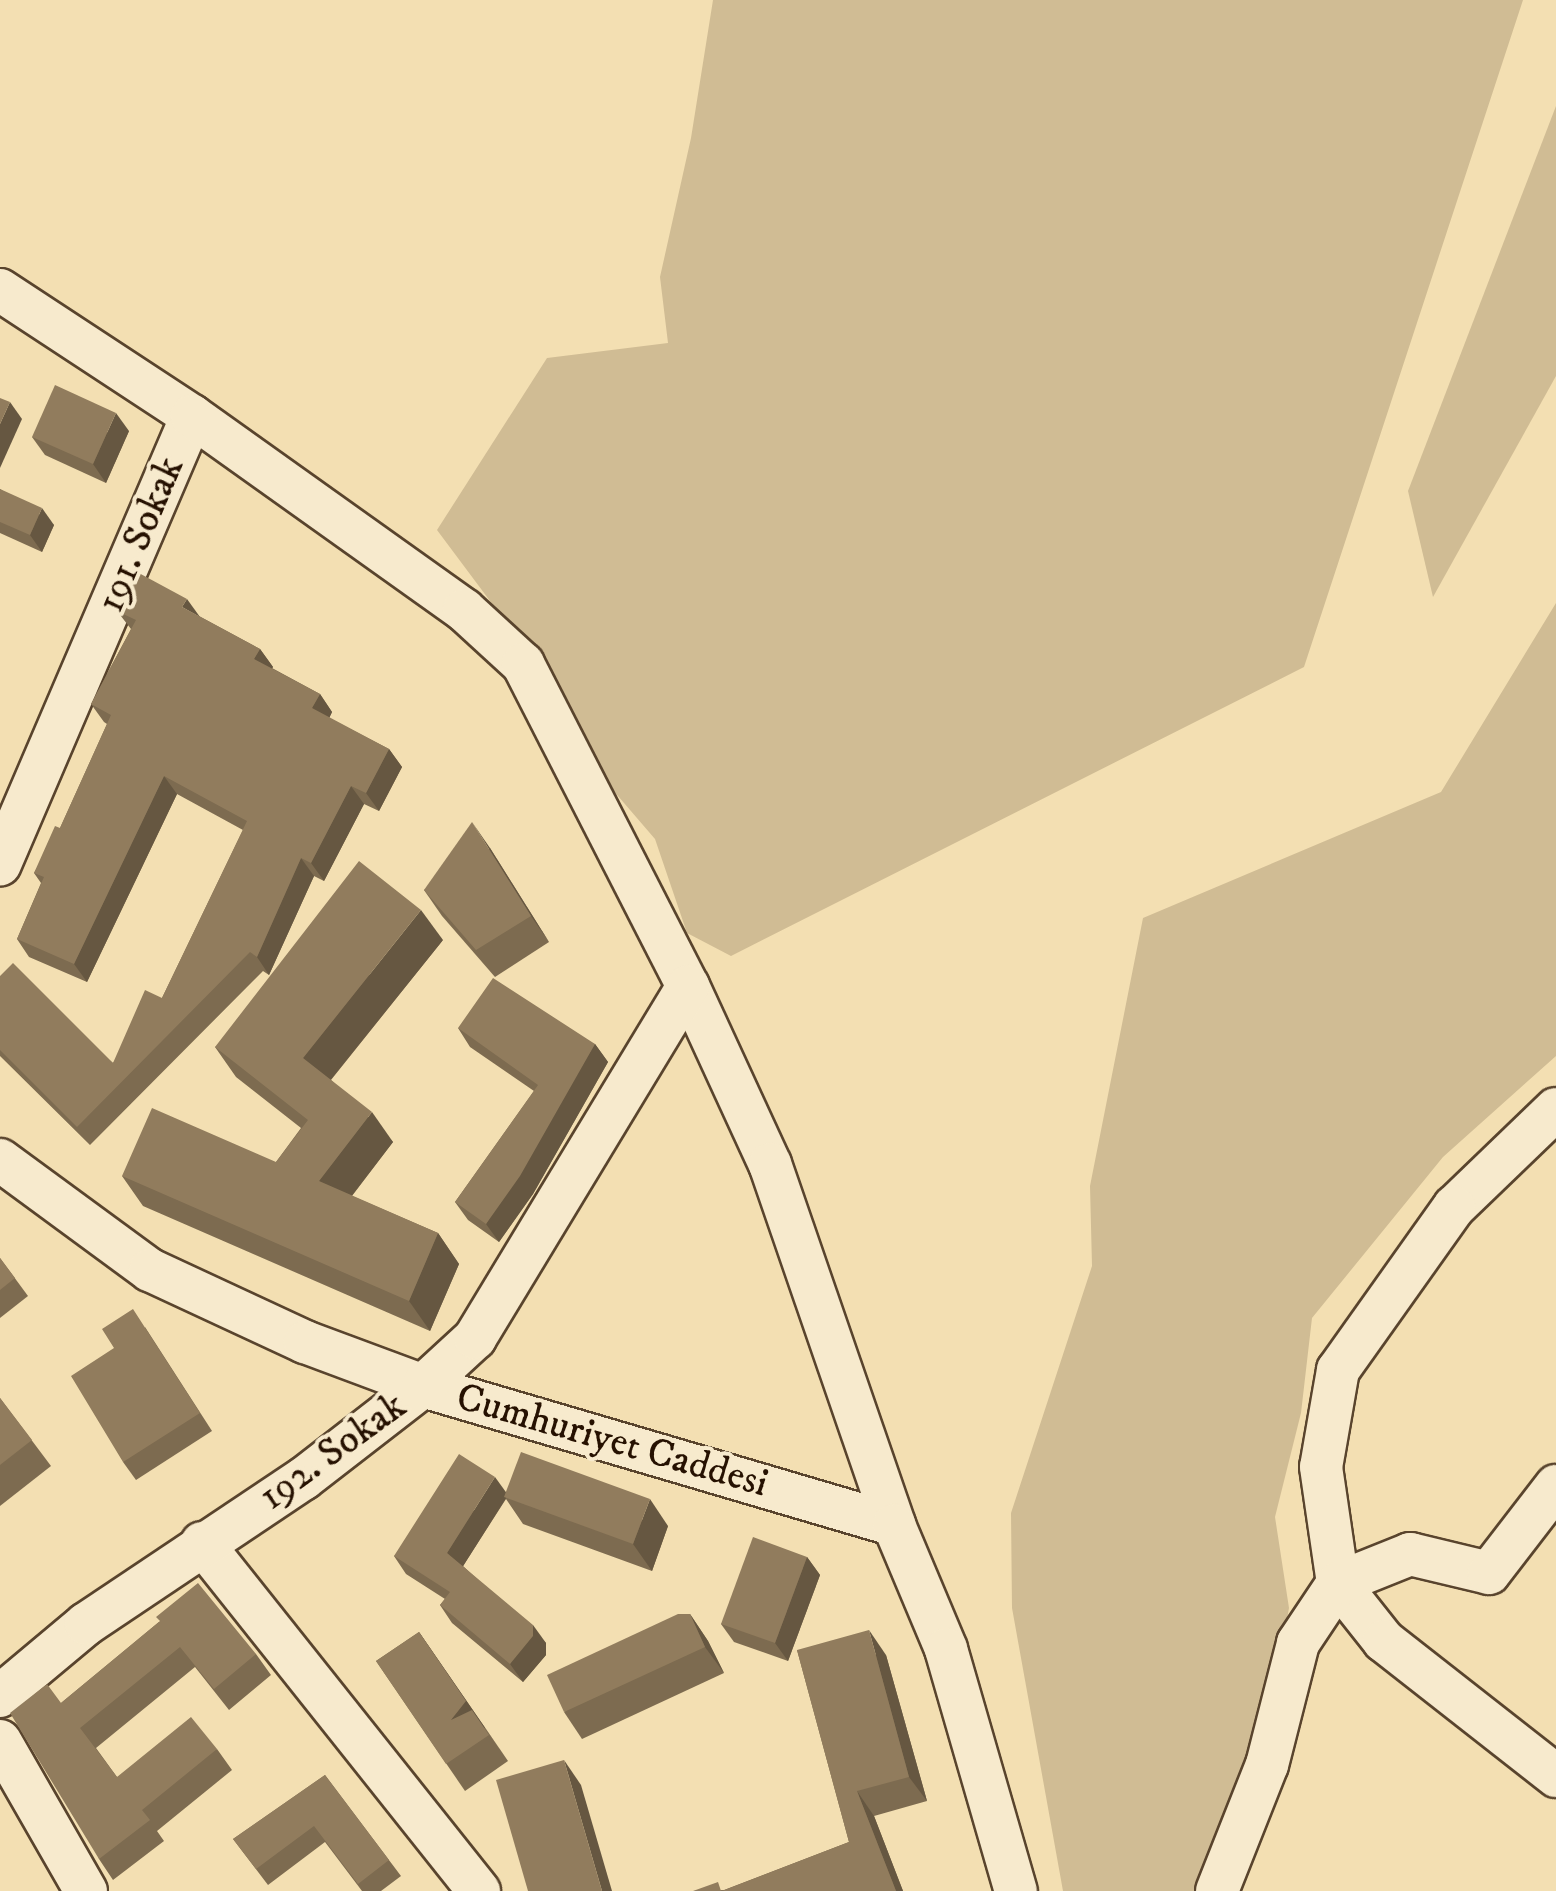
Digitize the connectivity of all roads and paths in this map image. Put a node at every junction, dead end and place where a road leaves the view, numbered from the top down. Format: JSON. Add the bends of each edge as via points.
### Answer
{"nodes":[{"id":1,"x":0,"y":290,"type":"edge"},
{"id":2,"x":192,"y":416,"type":"junction"},
{"id":3,"x":0,"y":865,"type":"edge"},
{"id":4,"x":688,"y":986,"type":"junction"},
{"id":5,"x":1556,"y":1109,"type":"edge"},
{"id":6,"x":8,"y":1170,"type":"edge"},
{"id":7,"x":422,"y":1386,"type":"junction"},
{"id":8,"x":1556,"y":1486,"type":"edge"},
{"id":9,"x":894,"y":1525,"type":"junction"},
{"id":10,"x":202,"y":1544,"type":"junction"},
{"id":11,"x":1338,"y":1583,"type":"junction"},
{"id":12,"x":1,"y":1693,"type":"edge"},
{"id":13,"x":0,"y":1742,"type":"edge"},
{"id":14,"x":1556,"y":1776,"type":"edge"},
{"id":15,"x":86,"y":1891,"type":"edge"},
{"id":16,"x":479,"y":1891,"type":"edge"},
{"id":17,"x":1016,"y":1891,"type":"edge"},
{"id":18,"x":1217,"y":1891,"type":"edge"}],
"edges":[{"from":1,"to":2,"type":"street","name":"191. Sokak"},
{"from":2,"to":3,"type":"street","name":"191. Sokak"},
{"from":2,"to":4,"type":"street","via":[[464,610],[523,664]]},
{"from":4,"to":7,"type":"street","name":"192. Sokak","via":[[475,1338]]},
{"from":4,"to":9,"type":"street","via":[[770,1164]]},
{"from":5,"to":11,"type":"street","via":[[1454,1208],[1338,1370],[1322,1467]]},
{"from":6,"to":7,"type":"street","name":"Cumhuriyet Caddesi","via":[[150,1270],[304,1342]]},
{"from":7,"to":9,"type":"street","name":"Cumhuriyet Caddesi"},
{"from":7,"to":10,"type":"street","name":"192. Sokak","via":[[303,1479]]},
{"from":8,"to":11,"type":"street","via":[[1489,1574],[1410,1554]]},
{"from":9,"to":17,"type":"street","via":[[946,1649]]},
{"from":10,"to":12,"type":"street","name":"192. Sokak"},
{"from":10,"to":16,"type":"street"},
{"from":11,"to":14,"type":"street","via":[[1384,1641]]},
{"from":11,"to":18,"type":"street","via":[[1298,1644],[1266,1765]]},
{"from":13,"to":15,"type":"street"}]}
